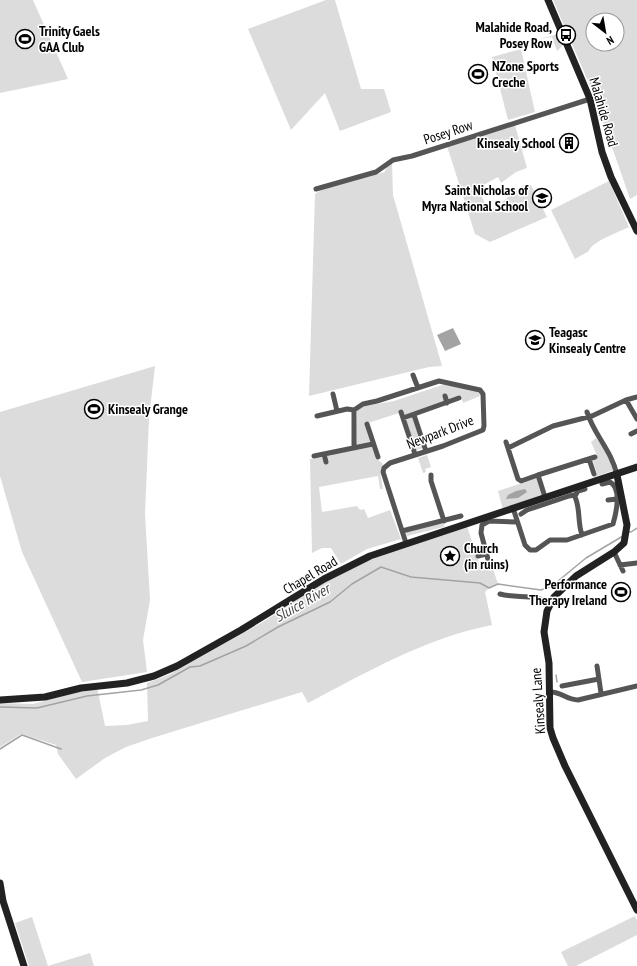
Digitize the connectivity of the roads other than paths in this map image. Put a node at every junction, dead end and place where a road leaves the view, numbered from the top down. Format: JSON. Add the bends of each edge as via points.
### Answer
{"nodes":[{"id":1,"x":548,"y":0,"type":"edge"},
{"id":2,"x":590,"y":99,"type":"junction"},
{"id":3,"x":316,"y":189,"type":"dead end"},
{"id":4,"x":637,"y":231,"type":"edge"},
{"id":5,"x":413,"y":375,"type":"dead end"},
{"id":6,"x":418,"y":388,"type":"junction"},
{"id":7,"x":333,"y":394,"type":"dead end"},
{"id":8,"x":445,"y":396,"type":"dead end"},
{"id":9,"x":637,"y":397,"type":"edge"},
{"id":10,"x":459,"y":398,"type":"dead end"},
{"id":11,"x":626,"y":400,"type":"junction"},
{"id":12,"x":447,"y":403,"type":"junction"},
{"id":13,"x":354,"y":410,"type":"junction"},
{"id":14,"x":337,"y":411,"type":"junction"},
{"id":15,"x":401,"y":412,"type":"dead end"},
{"id":16,"x":587,"y":414,"type":"junction"},
{"id":17,"x":414,"y":415,"type":"junction"},
{"id":18,"x":317,"y":416,"type":"dead end"},
{"id":19,"x":403,"y":418,"type":"junction"},
{"id":20,"x":637,"y":419,"type":"edge"},
{"id":21,"x":367,"y":424,"type":"dead end"},
{"id":22,"x":637,"y":431,"type":"edge"},
{"id":23,"x":631,"y":434,"type":"dead end"},
{"id":24,"x":373,"y":444,"type":"junction"},
{"id":25,"x":354,"y":448,"type":"junction"},
{"id":26,"x":426,"y":451,"type":"junction"},
{"id":27,"x":324,"y":454,"type":"junction"},
{"id":28,"x":415,"y":454,"type":"junction"},
{"id":29,"x":314,"y":456,"type":"dead end"},
{"id":30,"x":378,"y":457,"type":"dead end"},
{"id":31,"x":595,"y":457,"type":"dead end"},
{"id":32,"x":589,"y":458,"type":"junction"},
{"id":33,"x":326,"y":462,"type":"dead end"},
{"id":34,"x":637,"y":467,"type":"edge"},
{"id":35,"x":594,"y":474,"type":"dead end"},
{"id":36,"x":431,"y":475,"type":"dead end"},
{"id":37,"x":538,"y":475,"type":"junction"},
{"id":38,"x":617,"y":475,"type":"junction"},
{"id":39,"x":602,"y":484,"type":"dead end"},
{"id":40,"x":585,"y":489,"type":"dead end"},
{"id":41,"x":574,"y":496,"type":"junction"},
{"id":42,"x":545,"y":497,"type":"junction"},
{"id":43,"x":617,"y":499,"type":"junction"},
{"id":44,"x":608,"y":500,"type":"dead end"},
{"id":45,"x":513,"y":508,"type":"junction"},
{"id":46,"x":521,"y":514,"type":"dead end"},
{"id":47,"x":461,"y":516,"type":"dead end"},
{"id":48,"x":444,"y":521,"type":"junction"},
{"id":49,"x":516,"y":522,"type":"junction"},
{"id":50,"x":402,"y":531,"type":"junction"},
{"id":51,"x":582,"y":535,"type":"junction"},
{"id":52,"x":406,"y":543,"type":"junction"},
{"id":53,"x":614,"y":552,"type":"junction"},
{"id":54,"x":486,"y":554,"type":"junction"},
{"id":55,"x":478,"y":556,"type":"dead end"},
{"id":56,"x":489,"y":563,"type":"dead end"},
{"id":57,"x":637,"y":563,"type":"edge"},
{"id":58,"x":620,"y":565,"type":"junction"},
{"id":59,"x":622,"y":572,"type":"dead end"},
{"id":60,"x":500,"y":594,"type":"dead end"},
{"id":61,"x":550,"y":604,"type":"junction"},
{"id":62,"x":597,"y":666,"type":"dead end"},
{"id":63,"x":599,"y":679,"type":"junction"},
{"id":64,"x":562,"y":686,"type":"dead end"},
{"id":65,"x":637,"y":686,"type":"edge"},
{"id":66,"x":551,"y":692,"type":"junction"},
{"id":67,"x":598,"y":694,"type":"junction"},
{"id":68,"x":0,"y":700,"type":"edge"},
{"id":69,"x":0,"y":883,"type":"edge"},
{"id":70,"x":637,"y":910,"type":"edge"},
{"id":71,"x":24,"y":966,"type":"edge"}],
"edges":[{"from":1,"to":2,"type":"street","name":"Malahide Road"},
{"from":2,"to":3,"type":"street","name":"Posey Row","via":[[393,160],[376,172]]},
{"from":2,"to":4,"type":"street","name":"Malahide Road","via":[[605,161]]},
{"from":5,"to":6,"type":"street"},
{"from":6,"to":13,"type":"street","name":"Newpark Drive","via":[[363,404]]},
{"from":6,"to":26,"type":"street","name":"Newpark Drive","via":[[439,381],[480,390],[483,394],[483,430]]},
{"from":7,"to":14,"type":"street"},
{"from":8,"to":12,"type":"street"},
{"from":9,"to":11,"type":"street"},
{"from":10,"to":12,"type":"street"},
{"from":11,"to":16,"type":"street"},
{"from":11,"to":20,"type":"street"},
{"from":12,"to":17,"type":"street"},
{"from":13,"to":14,"type":"street"},
{"from":13,"to":25,"type":"street"},
{"from":14,"to":18,"type":"street"},
{"from":15,"to":19,"type":"street"},
{"from":16,"to":37,"type":"street","via":[[507,445],[519,480]]},
{"from":16,"to":38,"type":"street","via":[[610,456]]},
{"from":17,"to":19,"type":"street"},
{"from":17,"to":26,"type":"street"},
{"from":19,"to":28,"type":"street"},
{"from":21,"to":24,"type":"street"},
{"from":22,"to":23,"type":"street"},
{"from":24,"to":25,"type":"street"},
{"from":24,"to":30,"type":"street"},
{"from":25,"to":27,"type":"street"},
{"from":26,"to":28,"type":"street","name":"Newpark Drive"},
{"from":27,"to":29,"type":"street"},
{"from":27,"to":33,"type":"street"},
{"from":28,"to":50,"type":"street","name":"Newpark Drive","via":[[390,463],[383,472]]},
{"from":31,"to":32,"type":"street"},
{"from":32,"to":35,"type":"street"},
{"from":32,"to":37,"type":"street"},
{"from":34,"to":38,"type":"street","name":"Chapel Road"},
{"from":36,"to":48,"type":"street"},
{"from":37,"to":42,"type":"street"},
{"from":38,"to":42,"type":"street","name":"Chapel Road"},
{"from":38,"to":53,"type":"street","name":"Kinsealy Lane","via":[[627,530],[624,543]]},
{"from":39,"to":43,"type":"street","via":[[613,484]]},
{"from":40,"to":41,"type":"street","via":[[578,491]]},
{"from":41,"to":46,"type":"street","via":[[534,507]]},
{"from":41,"to":51,"type":"street"},
{"from":42,"to":45,"type":"street","name":"Chapel Road"},
{"from":43,"to":44,"type":"street"},
{"from":43,"to":51,"type":"street","via":[[618,508],[613,524]]},
{"from":45,"to":49,"type":"street"},
{"from":45,"to":52,"type":"street","name":"Chapel Road"},
{"from":47,"to":48,"type":"street"},
{"from":48,"to":50,"type":"street"},
{"from":49,"to":51,"type":"street","via":[[525,545],[530,550],[536,550],[550,540],[564,540]]},
{"from":49,"to":54,"type":"street","via":[[489,521],[482,525],[481,534]]},
{"from":50,"to":52,"type":"street","name":"Newpark Drive"},
{"from":52,"to":68,"type":"street","name":"Chapel Road","via":[[349,566],[234,634],[154,676],[127,683],[82,688],[45,698]]},
{"from":53,"to":58,"type":"street"},
{"from":53,"to":61,"type":"street","name":"Kinsealy Lane","via":[[571,581]]},
{"from":54,"to":55,"type":"street"},
{"from":54,"to":56,"type":"street"},
{"from":57,"to":58,"type":"street"},
{"from":58,"to":59,"type":"street"},
{"from":60,"to":61,"type":"street","via":[[542,598]]},
{"from":61,"to":66,"type":"street","name":"Kinsealy Lane","via":[[544,632]]},
{"from":62,"to":63,"type":"street"},
{"from":63,"to":64,"type":"street"},
{"from":63,"to":67,"type":"street"},
{"from":65,"to":67,"type":"street"},
{"from":66,"to":67,"type":"street","via":[[573,700]]},
{"from":66,"to":70,"type":"street","name":"Kinsealy Lane","via":[[550,728],[556,748]]},
{"from":69,"to":71,"type":"street","via":[[3,901]]}]}
